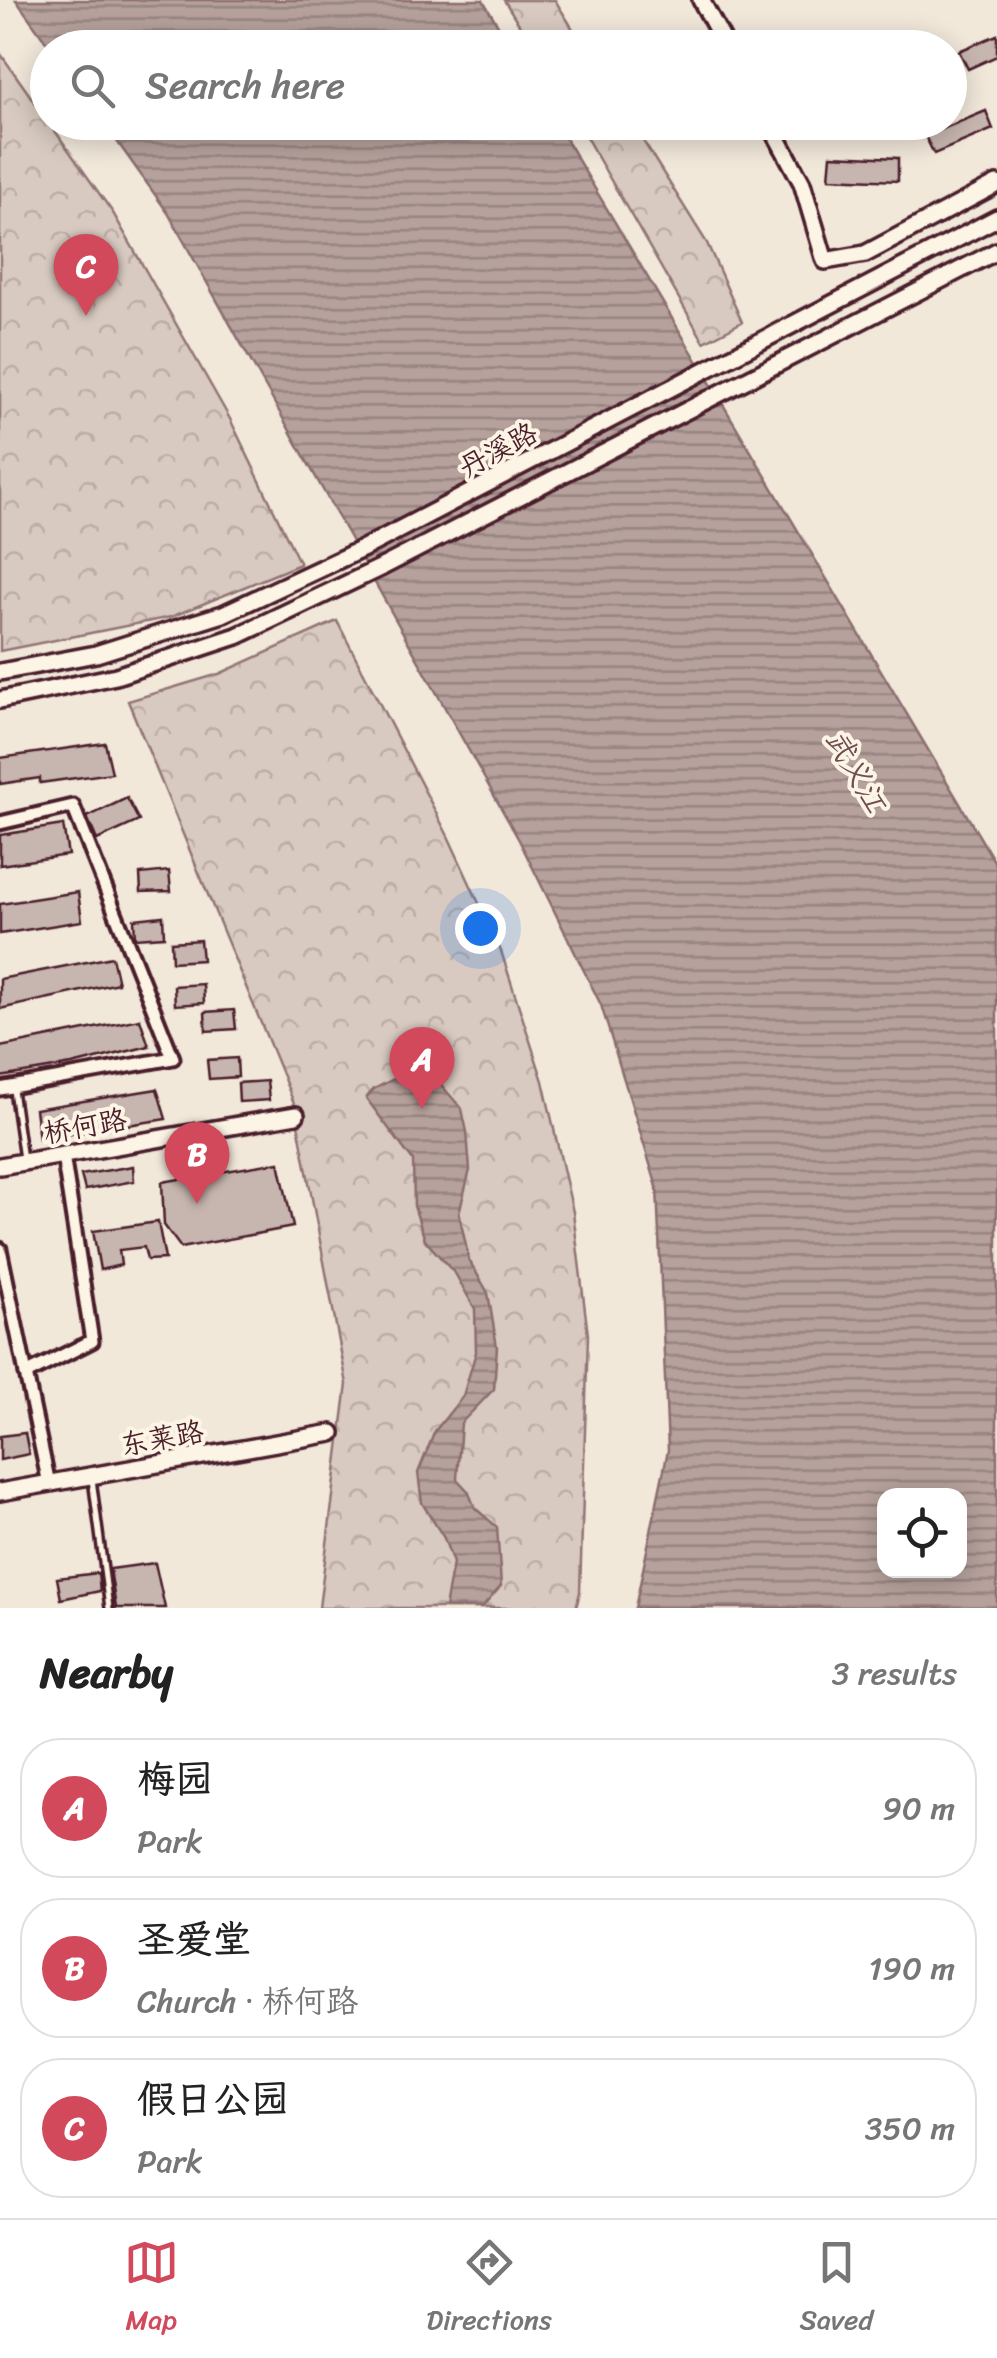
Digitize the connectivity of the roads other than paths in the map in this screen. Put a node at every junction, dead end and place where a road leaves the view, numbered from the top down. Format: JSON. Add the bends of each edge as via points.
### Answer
{"nodes":[{"id":1,"x":702,"y":0,"type":"edge"},
{"id":2,"x":718,"y":30,"type":"edge"},
{"id":3,"x":778,"y":140,"type":"edge"},
{"id":4,"x":997,"y":184,"type":"edge"},
{"id":5,"x":997,"y":218,"type":"edge"},
{"id":6,"x":997,"y":251,"type":"edge"},
{"id":7,"x":0,"y":672,"type":"edge"},
{"id":8,"x":0,"y":700,"type":"edge"},
{"id":9,"x":0,"y":824,"type":"edge"},
{"id":10,"x":6,"y":1088,"type":"edge"},
{"id":11,"x":296,"y":1115,"type":"dead end"},
{"id":12,"x":63,"y":1155,"type":"junction"},
{"id":13,"x":24,"y":1162,"type":"junction"},
{"id":14,"x":0,"y":1166,"type":"edge"},
{"id":15,"x":0,"y":1249,"type":"edge"},
{"id":16,"x":26,"y":1374,"type":"junction"},
{"id":17,"x":332,"y":1433,"type":"dead end"},
{"id":18,"x":91,"y":1476,"type":"junction"},
{"id":19,"x":49,"y":1484,"type":"junction"},
{"id":20,"x":0,"y":1492,"type":"edge"},
{"id":21,"x":109,"y":1608,"type":"edge"}],
"edges":[{"from":1,"to":2,"type":"main road"},
{"from":3,"to":4,"type":"main road","via":[[802,183],[825,261],[865,254]]},
{"from":5,"to":7,"type":"main road","name":"丹溪路","via":[[362,549],[223,614],[96,654]]},
{"from":6,"to":8,"type":"main road","name":"丹溪路","via":[[236,636],[116,676]]},
{"from":9,"to":10,"type":"street","via":[[73,806],[173,1058]]},
{"from":10,"to":13,"type":"lane"},
{"from":11,"to":12,"type":"main road","name":"桥何路"},
{"from":12,"to":13,"type":"main road","name":"桥何路"},
{"from":12,"to":16,"type":"street","via":[[92,1341]]},
{"from":13,"to":14,"type":"main road","name":"桥何路"},
{"from":15,"to":16,"type":"street"},
{"from":16,"to":19,"type":"street"},
{"from":17,"to":18,"type":"main road","name":"东莱路"},
{"from":18,"to":19,"type":"main road","name":"东莱路"},
{"from":18,"to":21,"type":"lane"},
{"from":19,"to":20,"type":"main road","name":"东莱路"}]}
